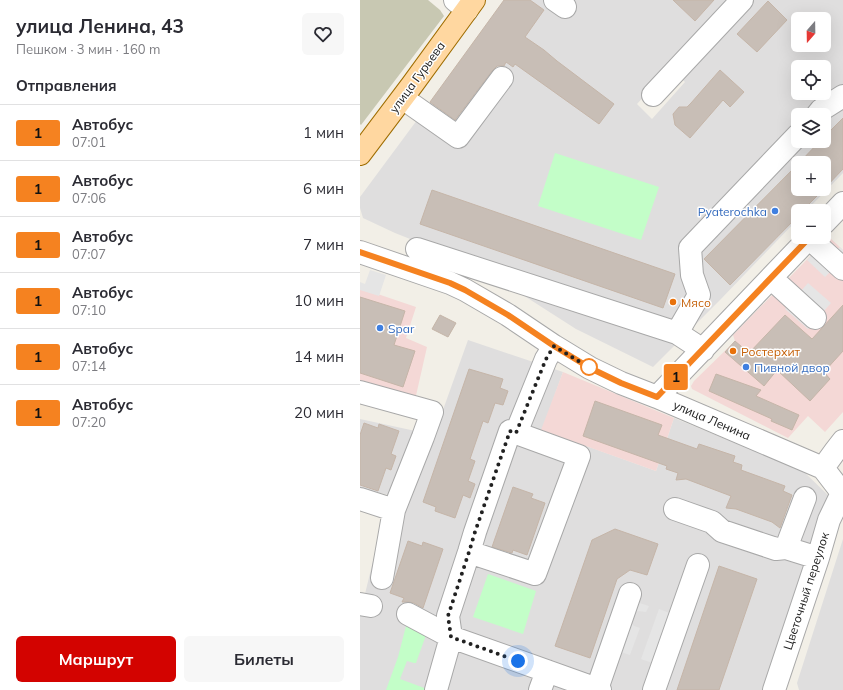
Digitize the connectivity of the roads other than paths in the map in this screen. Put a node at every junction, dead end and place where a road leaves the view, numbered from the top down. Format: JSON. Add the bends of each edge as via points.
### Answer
{"nodes":[{"id":1,"x":742,"y":0,"type":"edge"},
{"id":2,"x":465,"y":3,"type":"edge"},
{"id":3,"x":502,"y":78,"type":"dead end"},
{"id":4,"x":653,"y":95,"type":"dead end"},
{"id":5,"x":843,"y":96,"type":"edge"},
{"id":6,"x":410,"y":104,"type":"dead end"},
{"id":7,"x":824,"y":108,"type":"edge"},
{"id":8,"x":791,"y":142,"type":"edge"},
{"id":9,"x":360,"y":154,"type":"edge"},
{"id":10,"x":843,"y":203,"type":"edge"},
{"id":11,"x":831,"y":216,"type":"edge"},
{"id":12,"x":804,"y":244,"type":"edge"},
{"id":13,"x":816,"y":244,"type":"edge"},
{"id":14,"x":417,"y":249,"type":"dead end"},
{"id":15,"x":360,"y":252,"type":"edge"},
{"id":16,"x":474,"y":268,"type":"junction"},
{"id":17,"x":843,"y":269,"type":"edge"},
{"id":18,"x":771,"y":278,"type":"junction"},
{"id":19,"x":465,"y":290,"type":"junction"},
{"id":20,"x":815,"y":318,"type":"dead end"},
{"id":21,"x":677,"y":333,"type":"junction"},
{"id":22,"x":554,"y":346,"type":"junction"},
{"id":23,"x":702,"y":350,"type":"junction"},
{"id":24,"x":360,"y":392,"type":"edge"},
{"id":25,"x":657,"y":397,"type":"junction"},
{"id":26,"x":516,"y":433,"type":"junction"},
{"id":27,"x":843,"y":441,"type":"edge"},
{"id":28,"x":823,"y":468,"type":"junction"},
{"id":29,"x":843,"y":493,"type":"edge"},
{"id":30,"x":805,"y":498,"type":"dead end"},
{"id":31,"x":360,"y":500,"type":"edge"},
{"id":32,"x":675,"y":509,"type":"dead end"},
{"id":33,"x":394,"y":510,"type":"junction"},
{"id":34,"x":786,"y":548,"type":"junction"},
{"id":35,"x":469,"y":552,"type":"junction"},
{"id":36,"x":818,"y":558,"type":"junction"},
{"id":37,"x":698,"y":565,"type":"dead end"},
{"id":38,"x":382,"y":578,"type":"dead end"},
{"id":39,"x":630,"y":594,"type":"dead end"},
{"id":40,"x":408,"y":614,"type":"dead end"},
{"id":41,"x":451,"y":637,"type":"junction"},
{"id":42,"x":539,"y":676,"type":"edge"},
{"id":43,"x":598,"y":689,"type":"edge"},
{"id":44,"x":436,"y":690,"type":"edge"},
{"id":45,"x":654,"y":690,"type":"edge"},
{"id":46,"x":774,"y":690,"type":"edge"}],
"edges":[{"from":1,"to":4,"type":"street"},
{"from":2,"to":9,"type":"main road","name":"улица Гурьева","via":[[412,85]]},
{"from":3,"to":6,"type":"street","via":[[458,136]]},
{"from":5,"to":7,"type":"street"},
{"from":8,"to":21,"type":"street","via":[[690,248],[692,275],[699,295]]},
{"from":10,"to":11,"type":"street"},
{"from":12,"to":18,"type":"street"},
{"from":13,"to":17,"type":"street"},
{"from":14,"to":16,"type":"street"},
{"from":15,"to":19,"type":"street","name":"улица Ленина"},
{"from":16,"to":19,"type":"street"},
{"from":16,"to":21,"type":"street"},
{"from":18,"to":20,"type":"street"},
{"from":18,"to":23,"type":"street"},
{"from":19,"to":22,"type":"street","name":"улица Ленина"},
{"from":21,"to":23,"type":"street"},
{"from":22,"to":25,"type":"street","name":"улица Ленина","via":[[590,368]]},
{"from":22,"to":26,"type":"street","via":[[546,359]]},
{"from":23,"to":25,"type":"street"},
{"from":24,"to":33,"type":"street","via":[[432,412]]},
{"from":25,"to":28,"type":"street","name":"улица Ленина"},
{"from":26,"to":35,"type":"street","via":[[510,431]]},
{"from":26,"to":35,"type":"street","via":[[579,456],[535,574]]},
{"from":27,"to":28,"type":"street"},
{"from":28,"to":29,"type":"street","name":"улица Ленина"},
{"from":29,"to":36,"type":"street","name":"Цветочный переулок","via":[[829,520]]},
{"from":30,"to":34,"type":"street"},
{"from":31,"to":33,"type":"street"},
{"from":32,"to":34,"type":"street","via":[[712,522],[722,531],[776,549]]},
{"from":33,"to":38,"type":"street"},
{"from":34,"to":36,"type":"street"},
{"from":35,"to":41,"type":"street","via":[[448,616]]},
{"from":36,"to":46,"type":"street","name":"Цветочный переулок"},
{"from":37,"to":45,"type":"street"},
{"from":39,"to":43,"type":"street"},
{"from":40,"to":41,"type":"street"},
{"from":41,"to":42,"type":"street"},
{"from":41,"to":44,"type":"street"},
{"from":42,"to":43,"type":"street"}]}
